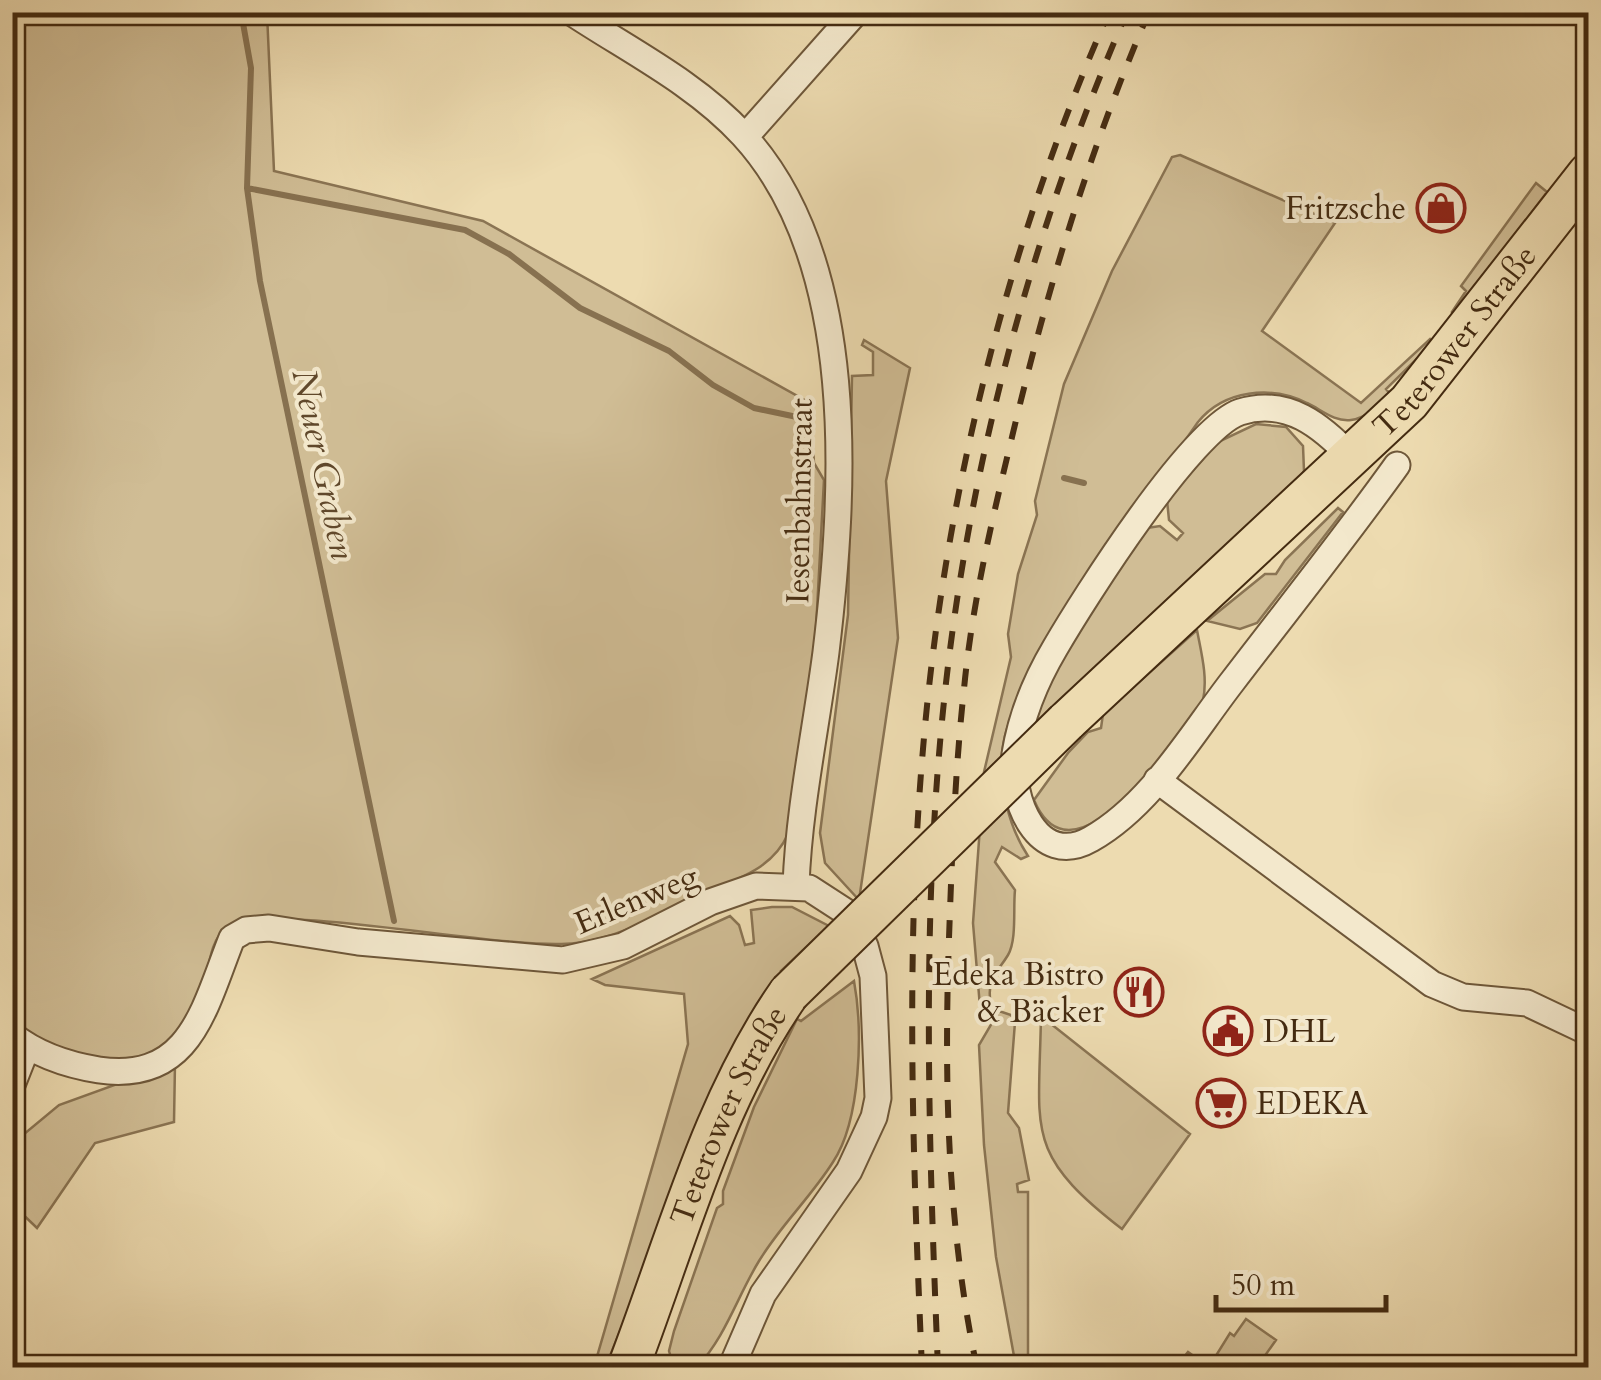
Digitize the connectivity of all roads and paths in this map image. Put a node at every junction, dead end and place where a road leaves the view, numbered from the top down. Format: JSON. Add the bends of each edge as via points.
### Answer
{"nodes":[{"id":1,"x":571,"y":12,"type":"edge"},
{"id":2,"x":856,"y":12,"type":"edge"},
{"id":3,"x":745,"y":137,"type":"junction"},
{"id":4,"x":1588,"y":174,"type":"edge"},
{"id":5,"x":1352,"y":458,"type":"junction"},
{"id":6,"x":1397,"y":465,"type":"dead end"},
{"id":7,"x":1158,"y":780,"type":"junction"},
{"id":8,"x":796,"y":885,"type":"junction"},
{"id":9,"x":1588,"y":1032,"type":"edge"},
{"id":10,"x":20,"y":1041,"type":"edge"},
{"id":11,"x":12,"y":1085,"type":"edge"},
{"id":12,"x":628,"y":1368,"type":"edge"},
{"id":13,"x":731,"y":1368,"type":"edge"}],
"edges":[{"from":1,"to":3,"type":"street","name":"Iesenbahnstraat","via":[[691,89]]},
{"from":2,"to":3,"type":"street"},
{"from":3,"to":8,"type":"street","name":"Iesenbahnstraat","via":[[795,212],[813,258],[833,369],[832,578]]},
{"from":4,"to":5,"type":"main road","name":"Teterower Straße","via":[[1451,354]]},
{"from":5,"to":7,"type":"street","name":"Teterower Straße","via":[[1304,416],[1262,408],[1227,417],[1190,453],[1055,648],[1031,695],[1014,760],[1024,812],[1038,836],[1070,847],[1093,838]]},
{"from":5,"to":12,"type":"main road","name":"Teterower Straße","bridge":true,"via":[[1066,722],[790,993],[732,1097]]},
{"from":6,"to":7,"type":"street","name":"Teterower Straße"},
{"from":7,"to":9,"type":"street","via":[[1432,984],[1463,996],[1527,1003]]},
{"from":8,"to":10,"type":"street","name":"Erlenweg","via":[[736,892],[578,960],[246,930],[232,938],[185,1043],[156,1068],[83,1068]]},
{"from":8,"to":13,"type":"street","via":[[835,902],[865,946],[873,976],[878,1098],[849,1171],[770,1282]]},
{"from":10,"to":11,"type":"street"}]}
